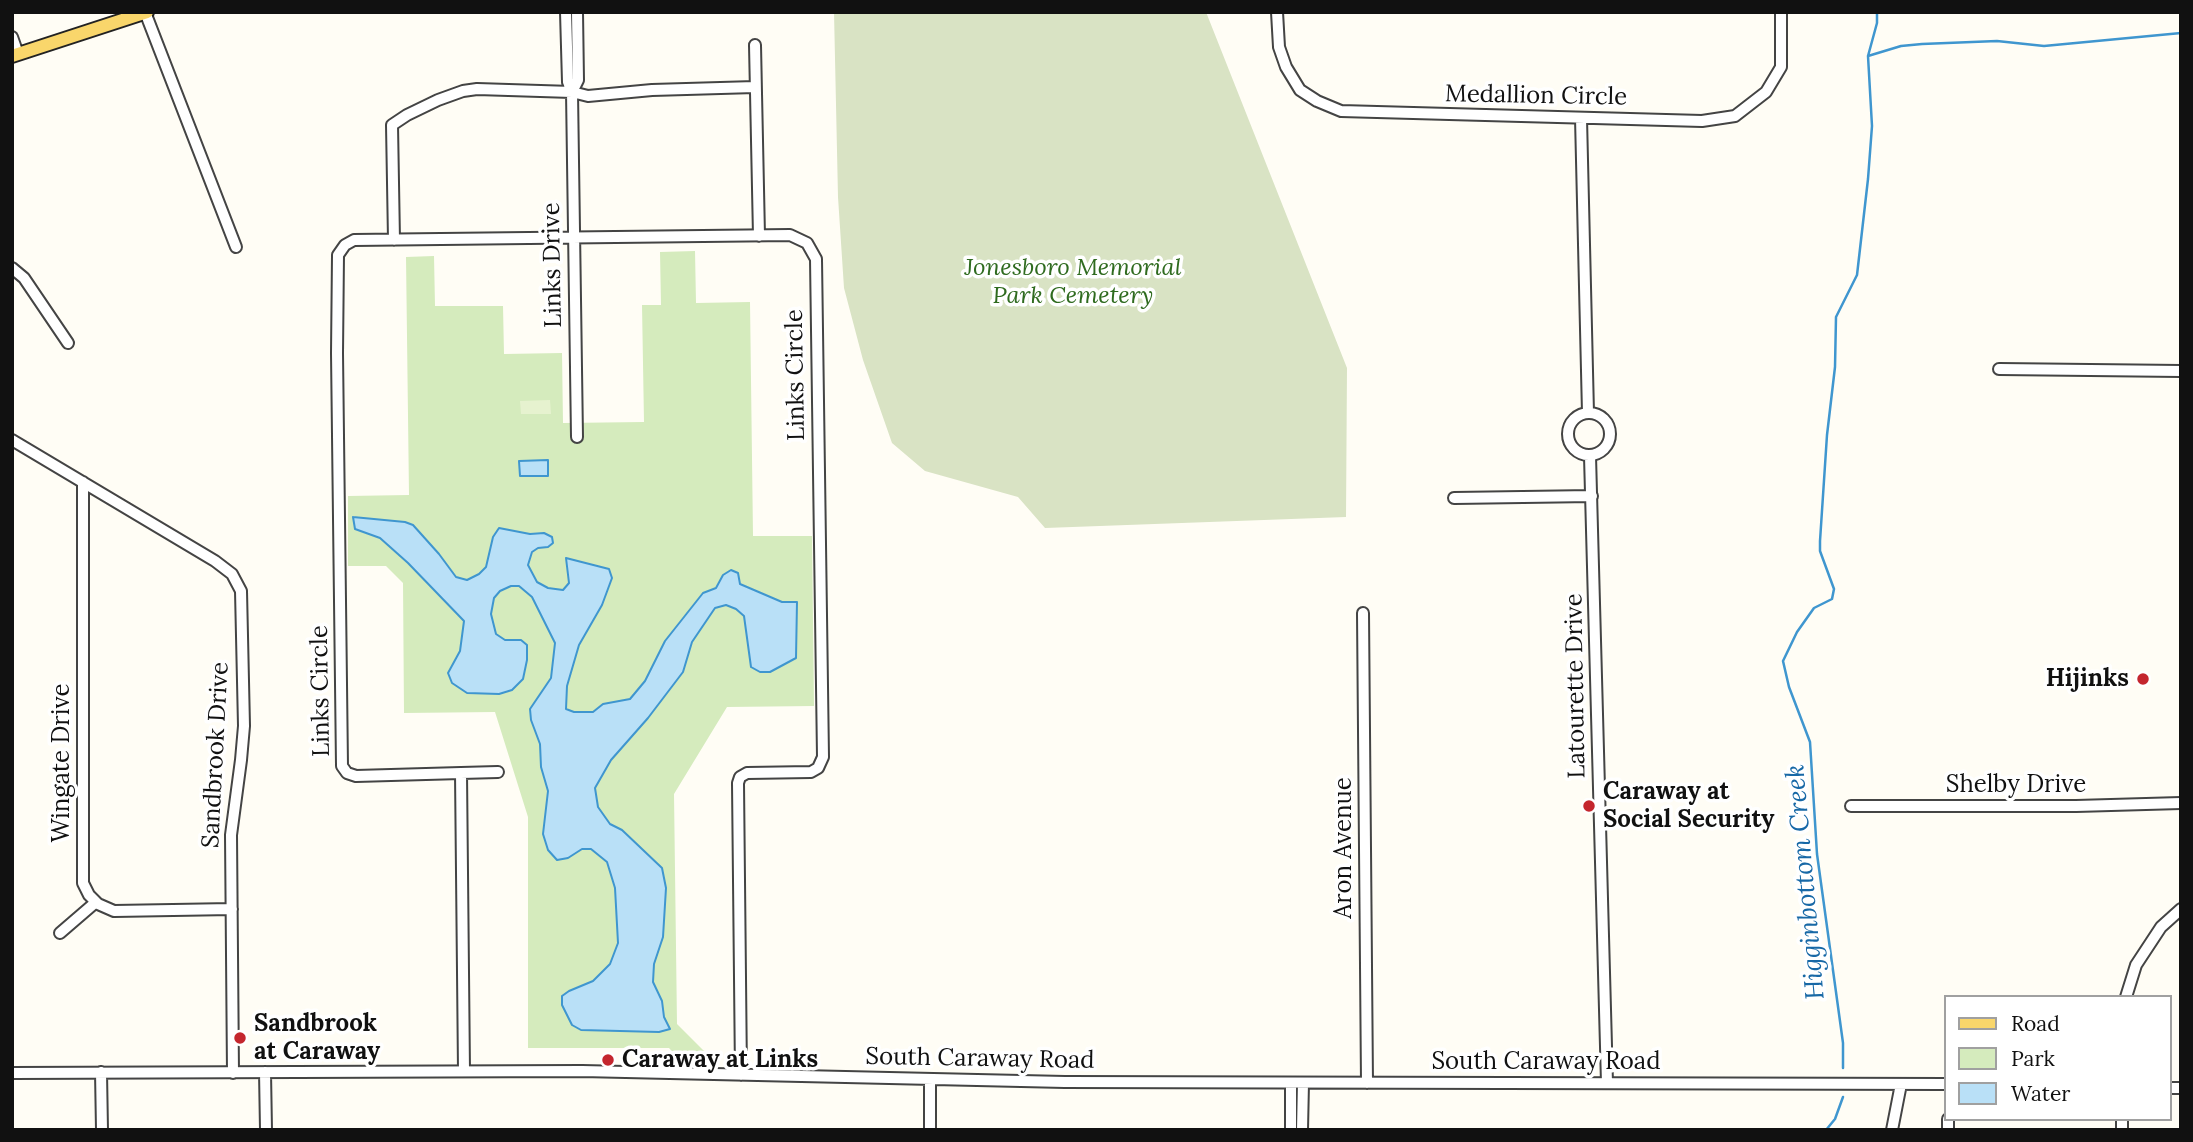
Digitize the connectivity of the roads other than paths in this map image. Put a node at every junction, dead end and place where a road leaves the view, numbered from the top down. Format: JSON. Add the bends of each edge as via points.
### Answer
{"nodes":[{"id":1,"x":146,"y":12,"type":"edge"},
{"id":2,"x":566,"y":12,"type":"edge"},
{"id":3,"x":577,"y":12,"type":"edge"},
{"id":4,"x":1277,"y":12,"type":"edge"},
{"id":5,"x":1781,"y":12,"type":"edge"},
{"id":6,"x":12,"y":37,"type":"edge"},
{"id":7,"x":755,"y":45,"type":"dead end"},
{"id":8,"x":15,"y":55,"type":"edge"},
{"id":9,"x":755,"y":87,"type":"junction"},
{"id":10,"x":572,"y":92,"type":"junction"},
{"id":11,"x":1581,"y":118,"type":"junction"},
{"id":12,"x":759,"y":236,"type":"junction"},
{"id":13,"x":573,"y":238,"type":"junction"},
{"id":14,"x":394,"y":240,"type":"junction"},
{"id":15,"x":236,"y":247,"type":"dead end"},
{"id":16,"x":12,"y":268,"type":"edge"},
{"id":17,"x":68,"y":343,"type":"dead end"},
{"id":18,"x":1999,"y":369,"type":"dead end"},
{"id":19,"x":2181,"y":371,"type":"edge"},
{"id":20,"x":1588,"y":413,"type":"junction"},
{"id":21,"x":577,"y":437,"type":"dead end"},
{"id":22,"x":12,"y":440,"type":"edge"},
{"id":23,"x":1590,"y":456,"type":"junction"},
{"id":24,"x":83,"y":482,"type":"junction"},
{"id":25,"x":1592,"y":496,"type":"junction"},
{"id":26,"x":1454,"y":498,"type":"dead end"},
{"id":27,"x":1363,"y":613,"type":"dead end"},
{"id":28,"x":498,"y":772,"type":"dead end"},
{"id":29,"x":461,"y":773,"type":"junction"},
{"id":30,"x":2181,"y":803,"type":"edge"},
{"id":31,"x":1851,"y":806,"type":"dead end"},
{"id":32,"x":96,"y":902,"type":"junction"},
{"id":33,"x":232,"y":909,"type":"junction"},
{"id":34,"x":2181,"y":909,"type":"edge"},
{"id":35,"x":60,"y":933,"type":"dead end"},
{"id":36,"x":2127,"y":995,"type":"edge"},
{"id":37,"x":464,"y":1071,"type":"junction"},
{"id":38,"x":101,"y":1072,"type":"junction"},
{"id":39,"x":265,"y":1072,"type":"junction"},
{"id":40,"x":12,"y":1073,"type":"edge"},
{"id":41,"x":233,"y":1073,"type":"junction"},
{"id":42,"x":741,"y":1074,"type":"junction"},
{"id":43,"x":930,"y":1080,"type":"junction"},
{"id":44,"x":1297,"y":1083,"type":"junction"},
{"id":45,"x":1367,"y":1083,"type":"junction"},
{"id":46,"x":1606,"y":1083,"type":"junction"},
{"id":47,"x":1900,"y":1084,"type":"junction"},
{"id":48,"x":1944,"y":1084,"type":"edge"},
{"id":49,"x":102,"y":1130,"type":"edge"},
{"id":50,"x":266,"y":1130,"type":"edge"},
{"id":51,"x":930,"y":1130,"type":"edge"},
{"id":52,"x":1291,"y":1130,"type":"edge"},
{"id":53,"x":1302,"y":1130,"type":"edge"},
{"id":54,"x":1892,"y":1130,"type":"edge"}],
"edges":[{"from":1,"to":8,"type":"main road"},
{"from":1,"to":15,"type":"street"},
{"from":2,"to":10,"type":"street","name":"Links Drive"},
{"from":3,"to":10,"type":"street","name":"Links Drive","via":[[578,80]]},
{"from":4,"to":11,"type":"street","name":"Medallion Circle","via":[[1279,47],[1300,90],[1341,111]]},
{"from":5,"to":11,"type":"street","name":"Medallion Circle","via":[[1781,67],[1766,92],[1735,116],[1702,121]]},
{"from":6,"to":8,"type":"street"},
{"from":7,"to":9,"type":"street"},
{"from":9,"to":10,"type":"street","via":[[588,96]]},
{"from":9,"to":12,"type":"street"},
{"from":10,"to":13,"type":"street","name":"Links Drive"},
{"from":10,"to":14,"type":"street","via":[[463,91],[397,120],[392,125]]},
{"from":11,"to":20,"type":"street"},
{"from":12,"to":13,"type":"street","name":"Links Circle"},
{"from":12,"to":42,"type":"street","name":"Links Circle","via":[[799,238],[816,259],[823,757],[811,772],[747,773],[737,783]]},
{"from":13,"to":14,"type":"street","name":"Links Circle"},
{"from":13,"to":21,"type":"street","name":"Links Drive"},
{"from":14,"to":29,"type":"street","name":"Links Circle","via":[[354,240],[341,249],[337,260],[342,761],[345,772],[356,776]]},
{"from":16,"to":17,"type":"street","via":[[24,278]]},
{"from":18,"to":19,"type":"street"},
{"from":20,"to":23,"type":"street","via":[[1603,418],[1610,431],[1603,450]]},
{"from":20,"to":23,"type":"street","via":[[1570,424],[1568,438],[1575,451]]},
{"from":22,"to":24,"type":"street","name":"Sandbrook Drive"},
{"from":23,"to":25,"type":"street","name":"Latourette Drive"},
{"from":24,"to":32,"type":"street","name":"Wingate Drive","via":[[81,875]]},
{"from":24,"to":33,"type":"street","name":"Sandbrook Drive","via":[[227,569],[241,591],[244,726],[231,818]]},
{"from":25,"to":26,"type":"street"},
{"from":25,"to":46,"type":"street","name":"Latourette Drive"},
{"from":27,"to":45,"type":"street","name":"Aron Avenue"},
{"from":28,"to":29,"type":"street"},
{"from":29,"to":37,"type":"street"},
{"from":30,"to":31,"type":"street","name":"Shelby Drive"},
{"from":32,"to":33,"type":"street","via":[[114,911]]},
{"from":32,"to":35,"type":"street"},
{"from":33,"to":41,"type":"street","name":"Sandbrook Drive"},
{"from":34,"to":36,"type":"street","via":[[2161,927],[2136,965]]},
{"from":37,"to":39,"type":"street","name":"South Caraway Road"},
{"from":37,"to":42,"type":"street","name":"South Caraway Road"},
{"from":38,"to":40,"type":"street","name":"South Caraway Road"},
{"from":38,"to":41,"type":"street","name":"South Caraway Road"},
{"from":38,"to":49,"type":"street"},
{"from":39,"to":41,"type":"street","name":"South Caraway Road"},
{"from":39,"to":50,"type":"street"},
{"from":42,"to":43,"type":"street","name":"South Caraway Road"},
{"from":43,"to":44,"type":"street","name":"South Caraway Road"},
{"from":43,"to":51,"type":"street"},
{"from":44,"to":45,"type":"street","name":"South Caraway Road"},
{"from":44,"to":52,"type":"street"},
{"from":44,"to":53,"type":"street"},
{"from":45,"to":46,"type":"street","name":"South Caraway Road"},
{"from":46,"to":47,"type":"street","name":"South Caraway Road"},
{"from":47,"to":48,"type":"street","name":"South Caraway Road"},
{"from":47,"to":54,"type":"street"}]}
